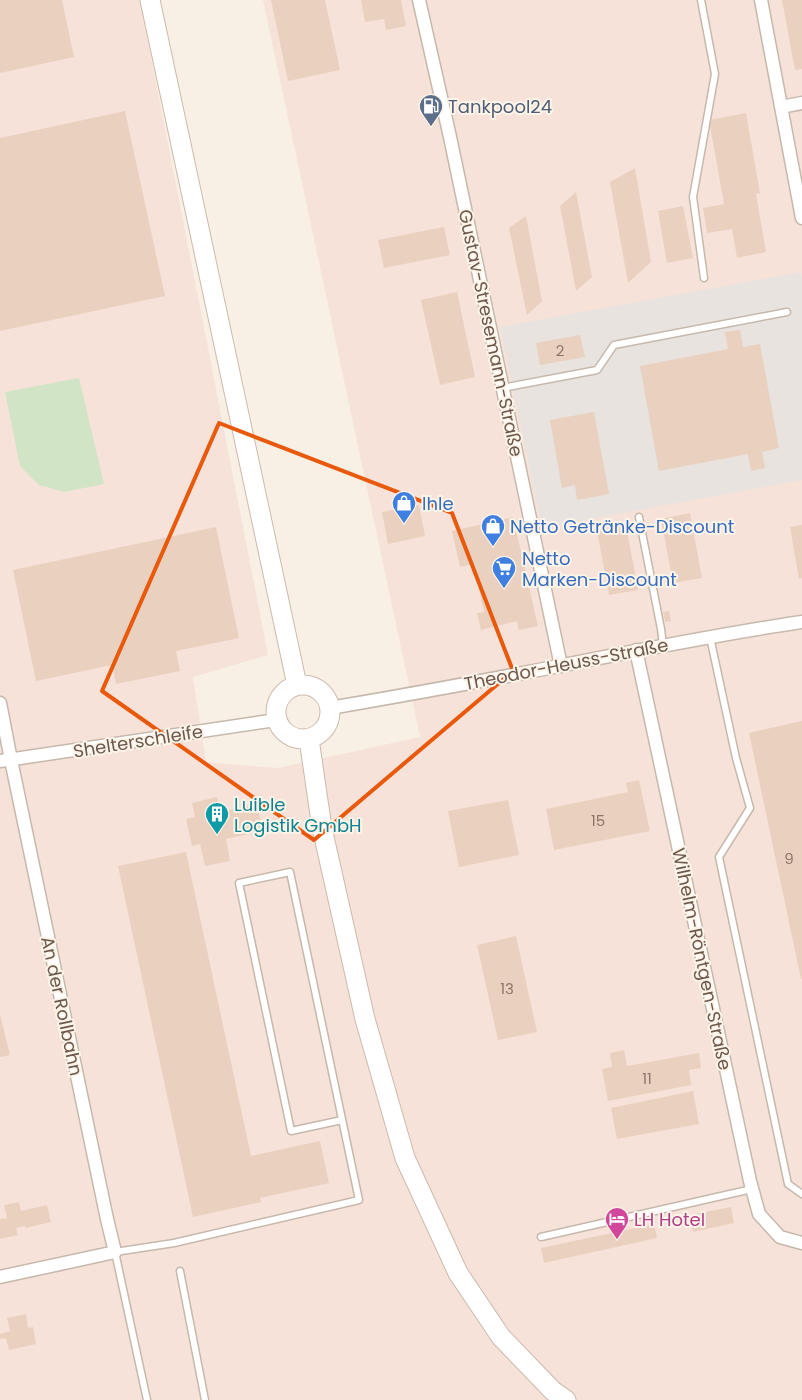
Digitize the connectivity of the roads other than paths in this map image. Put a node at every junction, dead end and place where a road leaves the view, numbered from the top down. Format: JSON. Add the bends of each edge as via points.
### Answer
{"nodes":[{"id":1,"x":150,"y":0,"type":"edge"},
{"id":2,"x":419,"y":0,"type":"edge"},
{"id":3,"x":701,"y":0,"type":"edge"},
{"id":4,"x":761,"y":0,"type":"edge"},
{"id":5,"x":802,"y":103,"type":"edge"},
{"id":6,"x":781,"y":107,"type":"junction"},
{"id":7,"x":802,"y":218,"type":"edge"},
{"id":8,"x":704,"y":278,"type":"dead end"},
{"id":9,"x":786,"y":312,"type":"dead end"},
{"id":10,"x":502,"y":388,"type":"junction"},
{"id":11,"x":639,"y":517,"type":"dead end"},
{"id":12,"x":802,"y":622,"type":"edge"},
{"id":13,"x":710,"y":637,"type":"junction"},
{"id":14,"x":663,"y":645,"type":"junction"},
{"id":15,"x":636,"y":650,"type":"junction"},
{"id":16,"x":561,"y":666,"type":"junction"},
{"id":17,"x":297,"y":685,"type":"junction"},
{"id":18,"x":0,"y":703,"type":"edge"},
{"id":19,"x":330,"y":708,"type":"junction"},
{"id":20,"x":276,"y":720,"type":"junction"},
{"id":21,"x":309,"y":739,"type":"junction"},
{"id":22,"x":5,"y":761,"type":"edge"},
{"id":23,"x":342,"y":1120,"type":"junction"},
{"id":24,"x":752,"y":1189,"type":"junction"},
{"id":25,"x":802,"y":1194,"type":"edge"},
{"id":26,"x":541,"y":1237,"type":"dead end"},
{"id":27,"x":802,"y":1243,"type":"edge"},
{"id":28,"x":115,"y":1252,"type":"junction"},
{"id":29,"x":180,"y":1271,"type":"dead end"},
{"id":30,"x":0,"y":1277,"type":"edge"},
{"id":31,"x":147,"y":1400,"type":"edge"},
{"id":32,"x":205,"y":1400,"type":"edge"},
{"id":33,"x":566,"y":1400,"type":"edge"}],
"edges":[{"from":1,"to":17,"type":"main road"},
{"from":2,"to":10,"type":"street","name":"Gustav-Stresemann-Straße"},
{"from":3,"to":8,"type":"lane","via":[[714,74],[693,197]]},
{"from":4,"to":6,"type":"street"},
{"from":5,"to":6,"type":"street"},
{"from":6,"to":7,"type":"street"},
{"from":9,"to":10,"type":"lane","via":[[614,345],[597,370]]},
{"from":10,"to":16,"type":"street","name":"Gustav-Stresemann-Straße"},
{"from":11,"to":14,"type":"lane"},
{"from":12,"to":13,"type":"street","name":"Theodor-Heuss-Straße"},
{"from":13,"to":14,"type":"street","name":"Theodor-Heuss-Straße"},
{"from":13,"to":25,"type":"lane","via":[[750,808],[719,857],[788,1184]]},
{"from":14,"to":15,"type":"street","name":"Theodor-Heuss-Straße"},
{"from":15,"to":16,"type":"street","name":"Theodor-Heuss-Straße"},
{"from":15,"to":24,"type":"street","name":"Wilhelm-Röntgen-Straße"},
{"from":16,"to":19,"type":"street","name":"Theodor-Heuss-Straße"},
{"from":17,"to":19,"type":"main road","via":[[315,687],[328,700]]},
{"from":17,"to":20,"type":"main road","via":[[279,698]]},
{"from":18,"to":22,"type":"street","name":"An der Rollbahn"},
{"from":19,"to":21,"type":"main road","via":[[325,728]]},
{"from":20,"to":21,"type":"main road","via":[[289,736]]},
{"from":20,"to":22,"type":"street","name":"Shelterschleife"},
{"from":21,"to":33,"type":"main road","via":[[322,828],[365,1019],[405,1158],[458,1274],[501,1337]]},
{"from":22,"to":28,"type":"street","name":"An der Rollbahn"},
{"from":23,"to":23,"type":"lane","via":[[290,872],[239,882],[291,1130]]},
{"from":23,"to":28,"type":"lane","via":[[358,1200],[174,1243]]},
{"from":24,"to":26,"type":"lane"},
{"from":24,"to":27,"type":"street","name":"Wilhelm-Röntgen-Straße","via":[[759,1214],[780,1237]]},
{"from":28,"to":30,"type":"street"},
{"from":28,"to":31,"type":"lane"},
{"from":29,"to":32,"type":"lane"}]}
